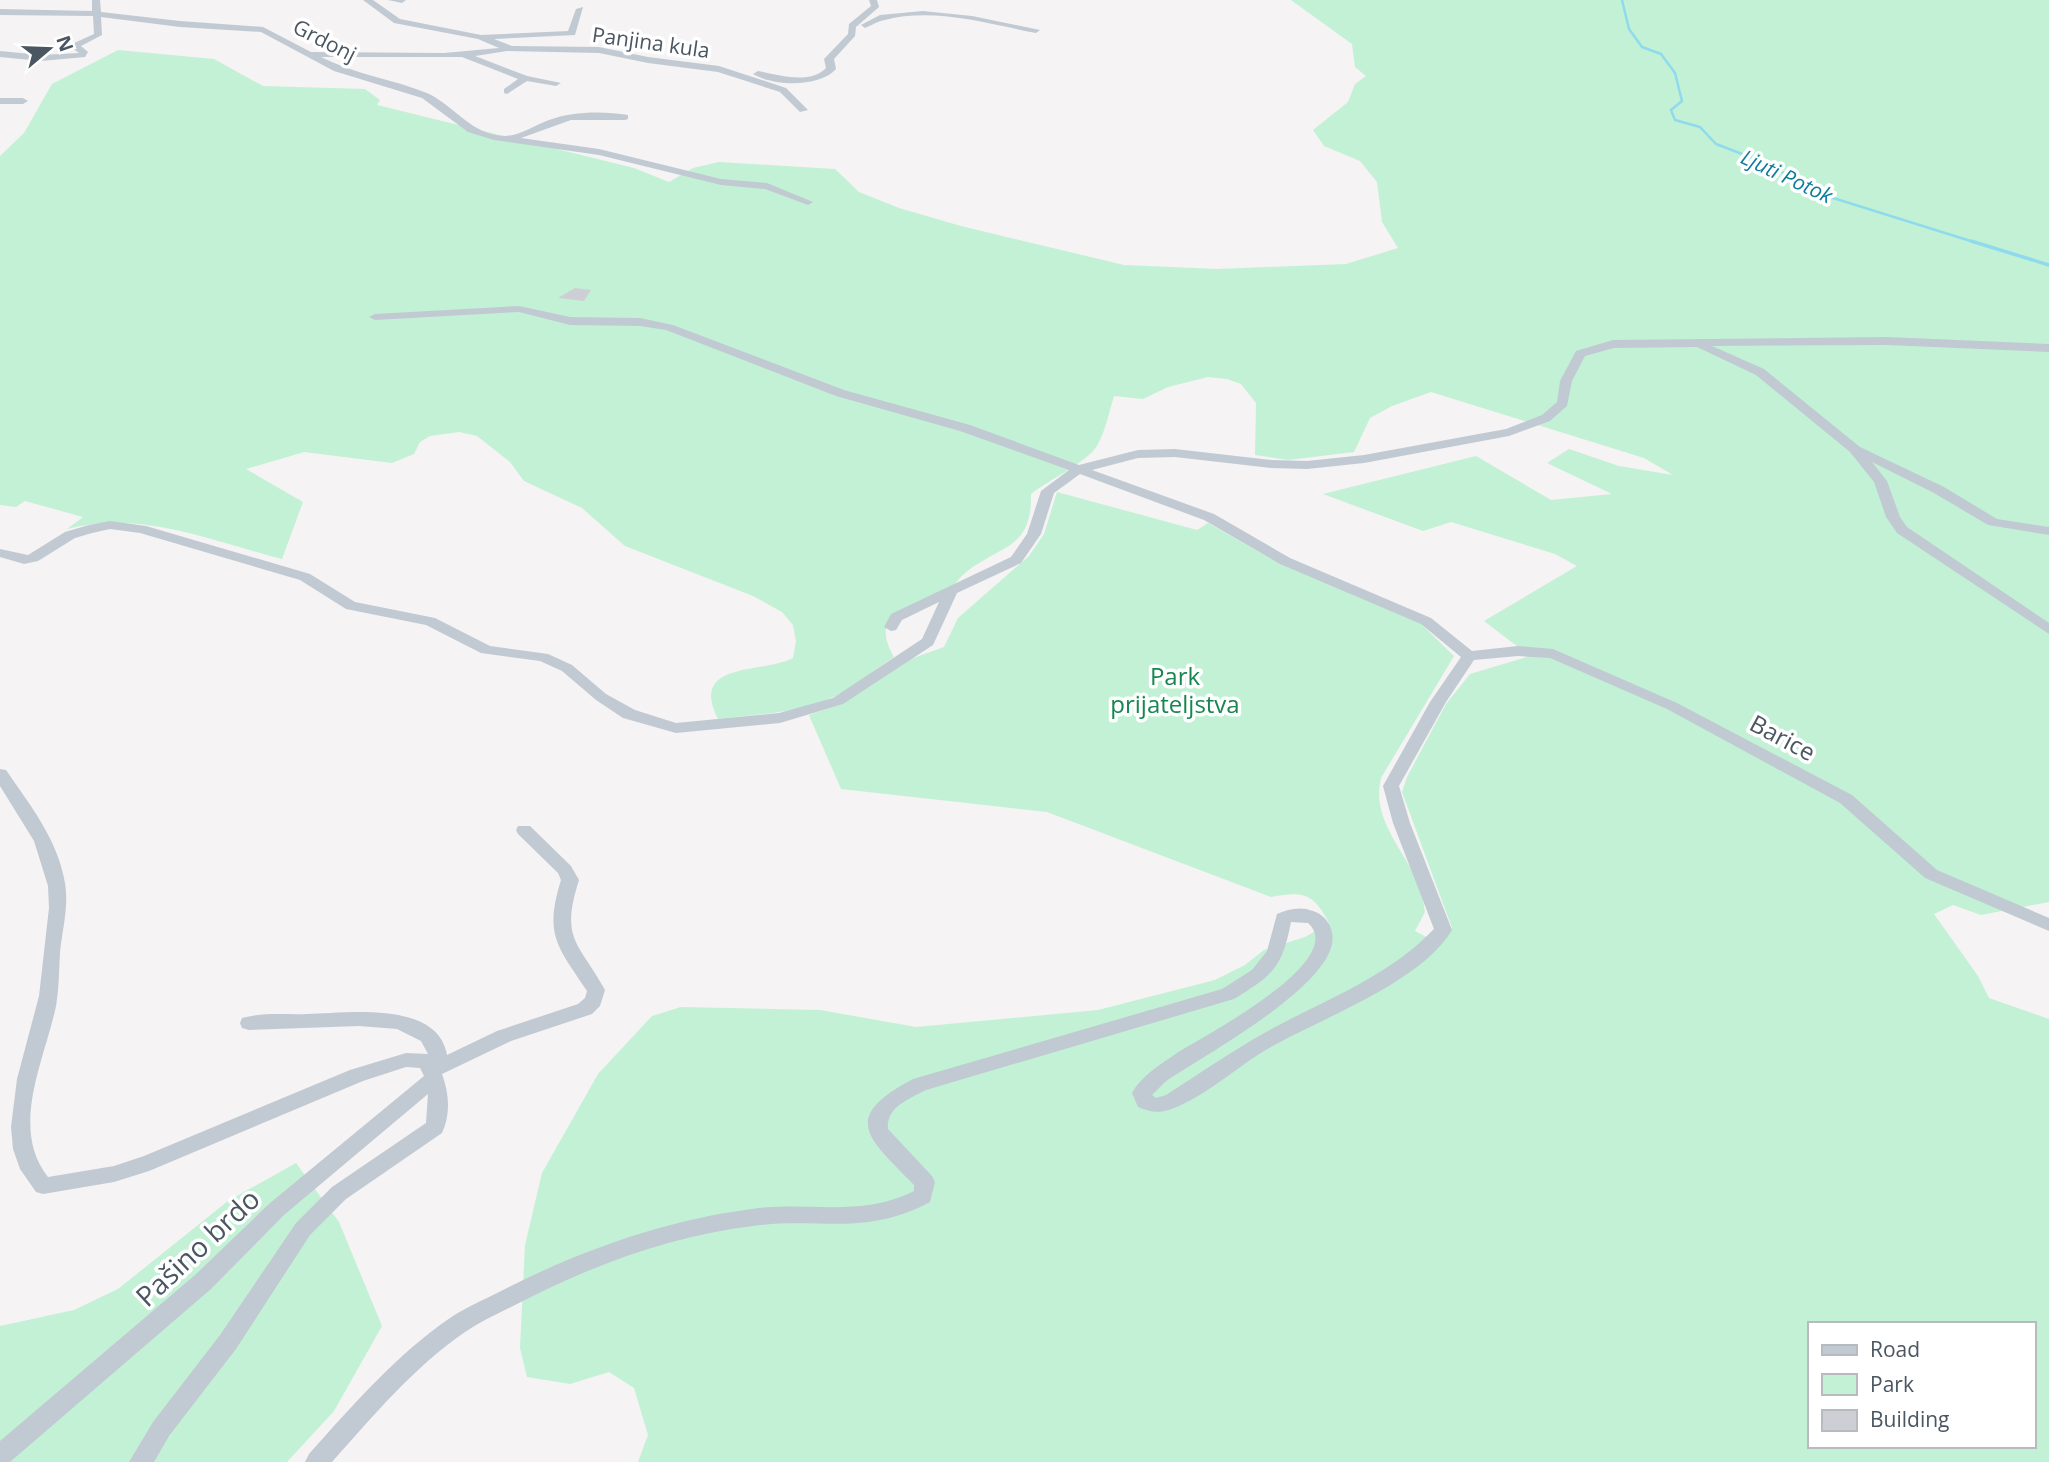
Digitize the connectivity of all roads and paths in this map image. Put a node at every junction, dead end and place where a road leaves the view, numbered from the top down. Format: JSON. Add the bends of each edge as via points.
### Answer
{"nodes":[{"id":1,"x":96,"y":0,"type":"edge"},
{"id":2,"x":367,"y":0,"type":"edge"},
{"id":3,"x":393,"y":0,"type":"edge"},
{"id":4,"x":402,"y":0,"type":"edge"},
{"id":5,"x":873,"y":0,"type":"edge"},
{"id":6,"x":580,"y":9,"type":"dead end"},
{"id":7,"x":0,"y":12,"type":"edge"},
{"id":8,"x":98,"y":14,"type":"junction"},
{"id":9,"x":1036,"y":30,"type":"dead end"},
{"id":10,"x":852,"y":34,"type":"junction"},
{"id":11,"x":480,"y":37,"type":"junction"},
{"id":12,"x":511,"y":49,"type":"junction"},
{"id":13,"x":0,"y":54,"type":"edge"},
{"id":14,"x":306,"y":54,"type":"junction"},
{"id":15,"x":463,"y":54,"type":"junction"},
{"id":16,"x":719,"y":69,"type":"junction"},
{"id":17,"x":525,"y":78,"type":"junction"},
{"id":18,"x":556,"y":83,"type":"dead end"},
{"id":19,"x":508,"y":92,"type":"dead end"},
{"id":20,"x":0,"y":101,"type":"edge"},
{"id":21,"x":23,"y":101,"type":"dead end"},
{"id":22,"x":803,"y":110,"type":"dead end"},
{"id":23,"x":625,"y":117,"type":"dead end"},
{"id":24,"x":494,"y":137,"type":"junction"},
{"id":25,"x":808,"y":202,"type":"dead end"},
{"id":26,"x":375,"y":317,"type":"dead end"},
{"id":27,"x":1694,"y":344,"type":"junction"},
{"id":28,"x":2049,"y":348,"type":"edge"},
{"id":29,"x":1855,"y":449,"type":"junction"},
{"id":30,"x":1079,"y":469,"type":"junction"},
{"id":31,"x":2049,"y":531,"type":"edge"},
{"id":32,"x":0,"y":553,"type":"edge"},
{"id":33,"x":239,"y":558,"type":"joint"},
{"id":34,"x":950,"y":593,"type":"junction"},
{"id":35,"x":891,"y":627,"type":"dead end"},
{"id":36,"x":2049,"y":630,"type":"edge"},
{"id":37,"x":1469,"y":656,"type":"junction"},
{"id":38,"x":0,"y":774,"type":"edge"},
{"id":39,"x":524,"y":830,"type":"dead end"},
{"id":40,"x":2049,"y":925,"type":"edge"},
{"id":41,"x":249,"y":1023,"type":"dead end"},
{"id":42,"x":435,"y":1072,"type":"junction"},
{"id":43,"x":0,"y":1456,"type":"edge"},
{"id":44,"x":141,"y":1462,"type":"edge"},
{"id":45,"x":317,"y":1462,"type":"edge"}],
"edges":[{"from":1,"to":8,"type":"street"},
{"from":2,"to":11,"type":"street","name":"Panjina kula","via":[[397,21]]},
{"from":3,"to":4,"type":"street"},
{"from":5,"to":10,"type":"street","via":[[875,7],[852,26]]},
{"from":6,"to":11,"type":"street","via":[[572,33]]},
{"from":7,"to":8,"type":"street","name":"Grdonj"},
{"from":8,"to":13,"type":"street","via":[[97,38],[75,46],[82,55]]},
{"from":8,"to":14,"type":"street","name":"Grdonj","via":[[263,30]]},
{"from":9,"to":10,"type":"street","via":[[923,10],[873,18]]},
{"from":10,"to":16,"type":"street","via":[[829,59],[830,73],[814,79]]},
{"from":11,"to":12,"type":"street","name":"Panjina kula"},
{"from":12,"to":15,"type":"street"},
{"from":12,"to":16,"type":"street","name":"Panjina kula","via":[[599,50]]},
{"from":14,"to":15,"type":"street"},
{"from":14,"to":24,"type":"street","name":"Grdonj","via":[[337,69],[425,96],[471,131]]},
{"from":15,"to":17,"type":"street"},
{"from":16,"to":22,"type":"street","name":"Panjina kula","via":[[783,90]]},
{"from":17,"to":18,"type":"street"},
{"from":17,"to":19,"type":"street"},
{"from":20,"to":21,"type":"street"},
{"from":23,"to":24,"type":"street","via":[[569,117],[531,134]]},
{"from":24,"to":25,"type":"street","via":[[599,152],[721,182],[766,186]]},
{"from":26,"to":30,"type":"street","via":[[519,309],[570,321],[655,324],[840,393],[965,428]]},
{"from":27,"to":28,"type":"street","via":[[1901,341]]},
{"from":27,"to":29,"type":"street","via":[[1760,372]]},
{"from":27,"to":30,"type":"street","via":[[1613,344],[1580,354],[1566,380],[1563,403],[1546,418],[1509,432],[1307,465],[1230,462],[1175,453],[1139,454]]},
{"from":29,"to":31,"type":"street","via":[[1993,522]]},
{"from":29,"to":36,"type":"street","via":[[1880,481],[1896,525]]},
{"from":30,"to":34,"type":"street","via":[[1048,491],[1034,534],[1016,560]]},
{"from":30,"to":37,"type":"street","via":[[1209,517],[1285,561],[1426,621]]},
{"from":32,"to":33,"type":"street","via":[[33,558],[70,535],[110,525],[141,529]]},
{"from":33,"to":34,"type":"street","via":[[305,578],[351,606],[430,621],[486,650],[543,657],[567,668],[629,714],[676,728],[780,718],[838,701],[928,642]]},
{"from":34,"to":35,"type":"street","via":[[896,617]]},
{"from":37,"to":40,"type":"street","name":"Barice","via":[[1518,651],[1553,654],[1672,706],[1846,799],[1931,874]]},
{"from":37,"to":45,"type":"street","via":[[1391,786],[1399,822],[1443,930],[1428,948],[1394,973],[1286,1030],[1173,1100],[1155,1106],[1145,1102],[1142,1093],[1158,1075],[1276,1000],[1305,974],[1319,954],[1324,936],[1308,915],[1294,912],[1283,918],[1276,953],[1258,975],[1228,994],[920,1084],[883,1105],[876,1127],[883,1140],[925,1182],[923,1196],[908,1206],[873,1216],[755,1216],[690,1228],[600,1257],[524,1289],[454,1327],[396,1374]]},
{"from":38,"to":42,"type":"street","via":[[36,828],[57,888],[46,1012],[18,1104],[22,1163],[43,1186],[149,1163],[389,1064],[426,1061]]},
{"from":39,"to":42,"type":"street","name":"Pašino brdo","via":[[570,880],[559,911],[561,936],[596,990],[593,1001],[585,1009],[504,1036]]},
{"from":41,"to":42,"type":"street","via":[[377,1018],[410,1025],[429,1036],[438,1052]]},
{"from":42,"to":43,"type":"street","name":"Pašino brdo","via":[[277,1209],[172,1310]]},
{"from":42,"to":44,"type":"street","via":[[435,1127],[339,1194],[303,1229]]}]}
